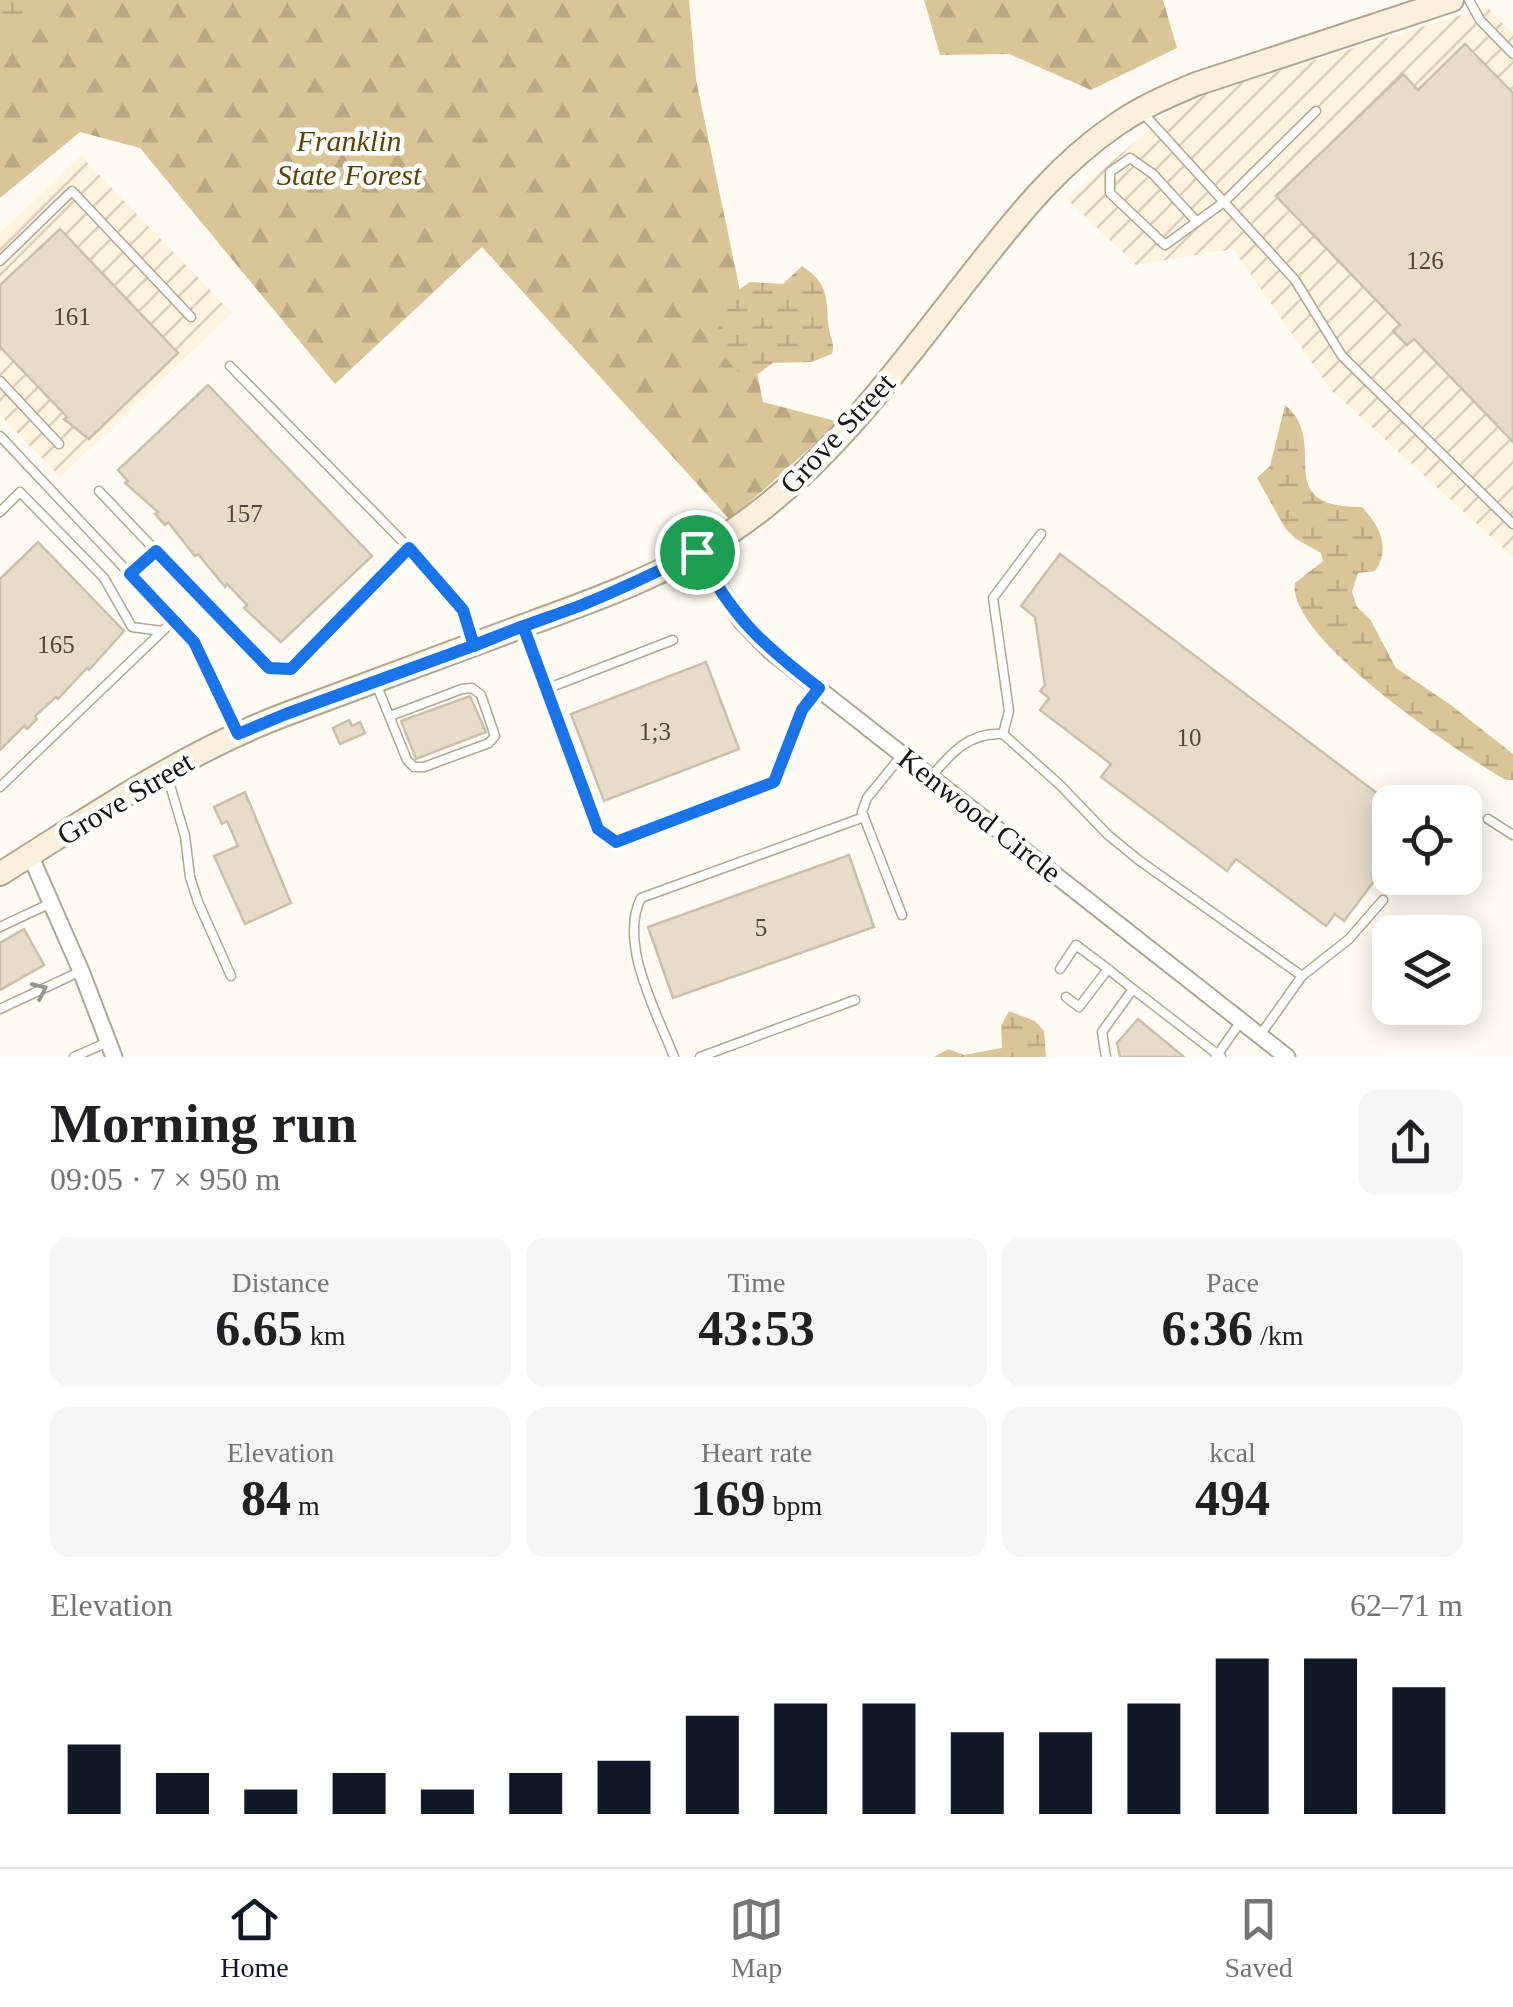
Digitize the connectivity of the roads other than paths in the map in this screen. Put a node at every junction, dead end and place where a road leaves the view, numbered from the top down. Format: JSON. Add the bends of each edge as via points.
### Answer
{"nodes":[{"id":1,"x":1452,"y":0,"type":"edge"},
{"id":2,"x":1469,"y":0,"type":"edge"},
{"id":3,"x":1420,"y":5,"type":"edge"},
{"id":4,"x":1513,"y":54,"type":"edge"},
{"id":5,"x":1140,"y":110,"type":"junction"},
{"id":6,"x":1316,"y":111,"type":"dead end"},
{"id":7,"x":1224,"y":202,"type":"junction"},
{"id":8,"x":1197,"y":222,"type":"junction"},
{"id":9,"x":0,"y":260,"type":"edge"},
{"id":10,"x":191,"y":317,"type":"dead end"},
{"id":11,"x":230,"y":366,"type":"dead end"},
{"id":12,"x":0,"y":381,"type":"edge"},
{"id":13,"x":0,"y":436,"type":"edge"},
{"id":14,"x":59,"y":444,"type":"dead end"},
{"id":15,"x":99,"y":490,"type":"dead end"},
{"id":16,"x":0,"y":512,"type":"edge"},
{"id":17,"x":1513,"y":524,"type":"edge"},
{"id":18,"x":1040,"y":534,"type":"dead end"},
{"id":19,"x":409,"y":548,"type":"junction"},
{"id":20,"x":156,"y":551,"type":"junction"},
{"id":21,"x":697,"y":552,"type":"junction"},
{"id":22,"x":130,"y":574,"type":"junction"},
{"id":23,"x":174,"y":620,"type":"junction"},
{"id":24,"x":523,"y":626,"type":"junction"},
{"id":25,"x":162,"y":631,"type":"junction"},
{"id":26,"x":673,"y":640,"type":"dead end"},
{"id":27,"x":474,"y":646,"type":"junction"},
{"id":28,"x":375,"y":682,"type":"junction"},
{"id":29,"x":819,"y":688,"type":"junction"},
{"id":30,"x":546,"y":689,"type":"junction"},
{"id":31,"x":390,"y":716,"type":"junction"},
{"id":32,"x":238,"y":734,"type":"junction"},
{"id":33,"x":1003,"y":734,"type":"junction"},
{"id":34,"x":902,"y":754,"type":"junction"},
{"id":35,"x":166,"y":771,"type":"junction"},
{"id":36,"x":930,"y":777,"type":"junction"},
{"id":37,"x":0,"y":787,"type":"edge"},
{"id":38,"x":864,"y":817,"type":"junction"},
{"id":39,"x":1488,"y":819,"type":"dead end"},
{"id":40,"x":1513,"y":835,"type":"edge"},
{"id":41,"x":30,"y":856,"type":"junction"},
{"id":42,"x":0,"y":874,"type":"edge"},
{"id":43,"x":1383,"y":900,"type":"dead end"},
{"id":44,"x":51,"y":902,"type":"junction"},
{"id":45,"x":902,"y":915,"type":"dead end"},
{"id":46,"x":0,"y":926,"type":"edge"},
{"id":47,"x":1060,"y":969,"type":"dead end"},
{"id":48,"x":1108,"y":969,"type":"junction"},
{"id":49,"x":81,"y":971,"type":"junction"},
{"id":50,"x":231,"y":976,"type":"dead end"},
{"id":51,"x":1302,"y":976,"type":"junction"},
{"id":52,"x":1133,"y":989,"type":"junction"},
{"id":53,"x":1066,"y":996,"type":"dead end"},
{"id":54,"x":855,"y":1000,"type":"dead end"},
{"id":55,"x":0,"y":1009,"type":"edge"},
{"id":56,"x":1241,"y":1021,"type":"junction"},
{"id":57,"x":1260,"y":1035,"type":"junction"},
{"id":58,"x":111,"y":1050,"type":"edge"},
{"id":59,"x":80,"y":1056,"type":"edge"},
{"id":60,"x":1218,"y":1056,"type":"edge"},
{"id":61,"x":674,"y":1057,"type":"edge"},
{"id":62,"x":700,"y":1057,"type":"edge"},
{"id":63,"x":1106,"y":1057,"type":"edge"},
{"id":64,"x":1287,"y":1057,"type":"edge"}],
"edges":[{"from":1,"to":3,"type":"main road","name":"Grove Street"},
{"from":2,"to":4,"type":"lane"},
{"from":3,"to":5,"type":"main road","name":"Grove Street"},
{"from":5,"to":7,"type":"lane"},
{"from":5,"to":21,"type":"main road","name":"Grove Street","via":[[1081,152],[1028,204],[816,462],[767,506]]},
{"from":6,"to":7,"type":"lane"},
{"from":7,"to":8,"type":"lane"},
{"from":7,"to":17,"type":"lane","via":[[1295,280],[1342,356]]},
{"from":8,"to":8,"type":"lane","via":[[1164,245],[1110,193],[1110,172],[1130,158]]},
{"from":9,"to":10,"type":"lane","via":[[72,191]]},
{"from":11,"to":19,"type":"lane"},
{"from":12,"to":14,"type":"lane"},
{"from":13,"to":22,"type":"lane"},
{"from":15,"to":20,"type":"lane"},
{"from":16,"to":25,"type":"lane","via":[[20,492],[104,578],[132,627]]},
{"from":18,"to":33,"type":"lane","via":[[993,598],[1009,710]]},
{"from":19,"to":20,"type":"lane","via":[[291,669],[269,668]]},
{"from":19,"to":27,"type":"lane","via":[[463,610]]},
{"from":20,"to":22,"type":"lane"},
{"from":21,"to":24,"type":"main road","name":"Grove Street"},
{"from":21,"to":29,"type":"street","name":"Kenwood Circle","via":[[742,622]]},
{"from":22,"to":23,"type":"lane"},
{"from":23,"to":25,"type":"lane"},
{"from":23,"to":32,"type":"lane","via":[[194,642]]},
{"from":24,"to":27,"type":"main road","name":"Grove Street"},
{"from":24,"to":30,"type":"lane"},
{"from":25,"to":37,"type":"lane"},
{"from":26,"to":30,"type":"lane"},
{"from":27,"to":28,"type":"main road","name":"Grove Street"},
{"from":28,"to":31,"type":"lane"},
{"from":28,"to":32,"type":"main road","name":"Grove Street"},
{"from":29,"to":30,"type":"lane","via":[[802,710],[774,782],[616,842],[598,829]]},
{"from":29,"to":34,"type":"street","name":"Kenwood Circle"},
{"from":31,"to":31,"type":"lane","via":[[414,767],[495,736],[472,688]]},
{"from":32,"to":35,"type":"main road","name":"Grove Street"},
{"from":33,"to":36,"type":"lane","via":[[963,743]]},
{"from":33,"to":51,"type":"lane","via":[[1140,861]]},
{"from":34,"to":36,"type":"street","name":"Kenwood Circle"},
{"from":34,"to":38,"type":"lane","via":[[862,805]]},
{"from":35,"to":41,"type":"main road","name":"Grove Street"},
{"from":35,"to":50,"type":"lane","via":[[190,877]]},
{"from":36,"to":56,"type":"street","name":"Kenwood Circle"},
{"from":38,"to":45,"type":"lane"},
{"from":38,"to":61,"type":"lane","via":[[641,898],[634,945]]},
{"from":39,"to":40,"type":"lane"},
{"from":41,"to":42,"type":"main road","name":"Grove Street"},
{"from":41,"to":44,"type":"street"},
{"from":43,"to":51,"type":"lane","via":[[1350,939]]},
{"from":44,"to":46,"type":"lane"},
{"from":44,"to":49,"type":"street"},
{"from":47,"to":48,"type":"lane","via":[[1076,944]]},
{"from":48,"to":52,"type":"lane"},
{"from":48,"to":53,"type":"lane","via":[[1079,1006]]},
{"from":55,"to":49,"type":"lane","one_way":true},
{"from":49,"to":58,"type":"street"},
{"from":51,"to":57,"type":"lane"},
{"from":52,"to":60,"type":"lane"},
{"from":52,"to":63,"type":"lane","via":[[1102,1032]]},
{"from":54,"to":62,"type":"lane"},
{"from":56,"to":57,"type":"street","name":"Kenwood Circle"},
{"from":56,"to":60,"type":"lane"},
{"from":57,"to":64,"type":"street","name":"Kenwood Circle"},
{"from":58,"to":59,"type":"lane"}]}
